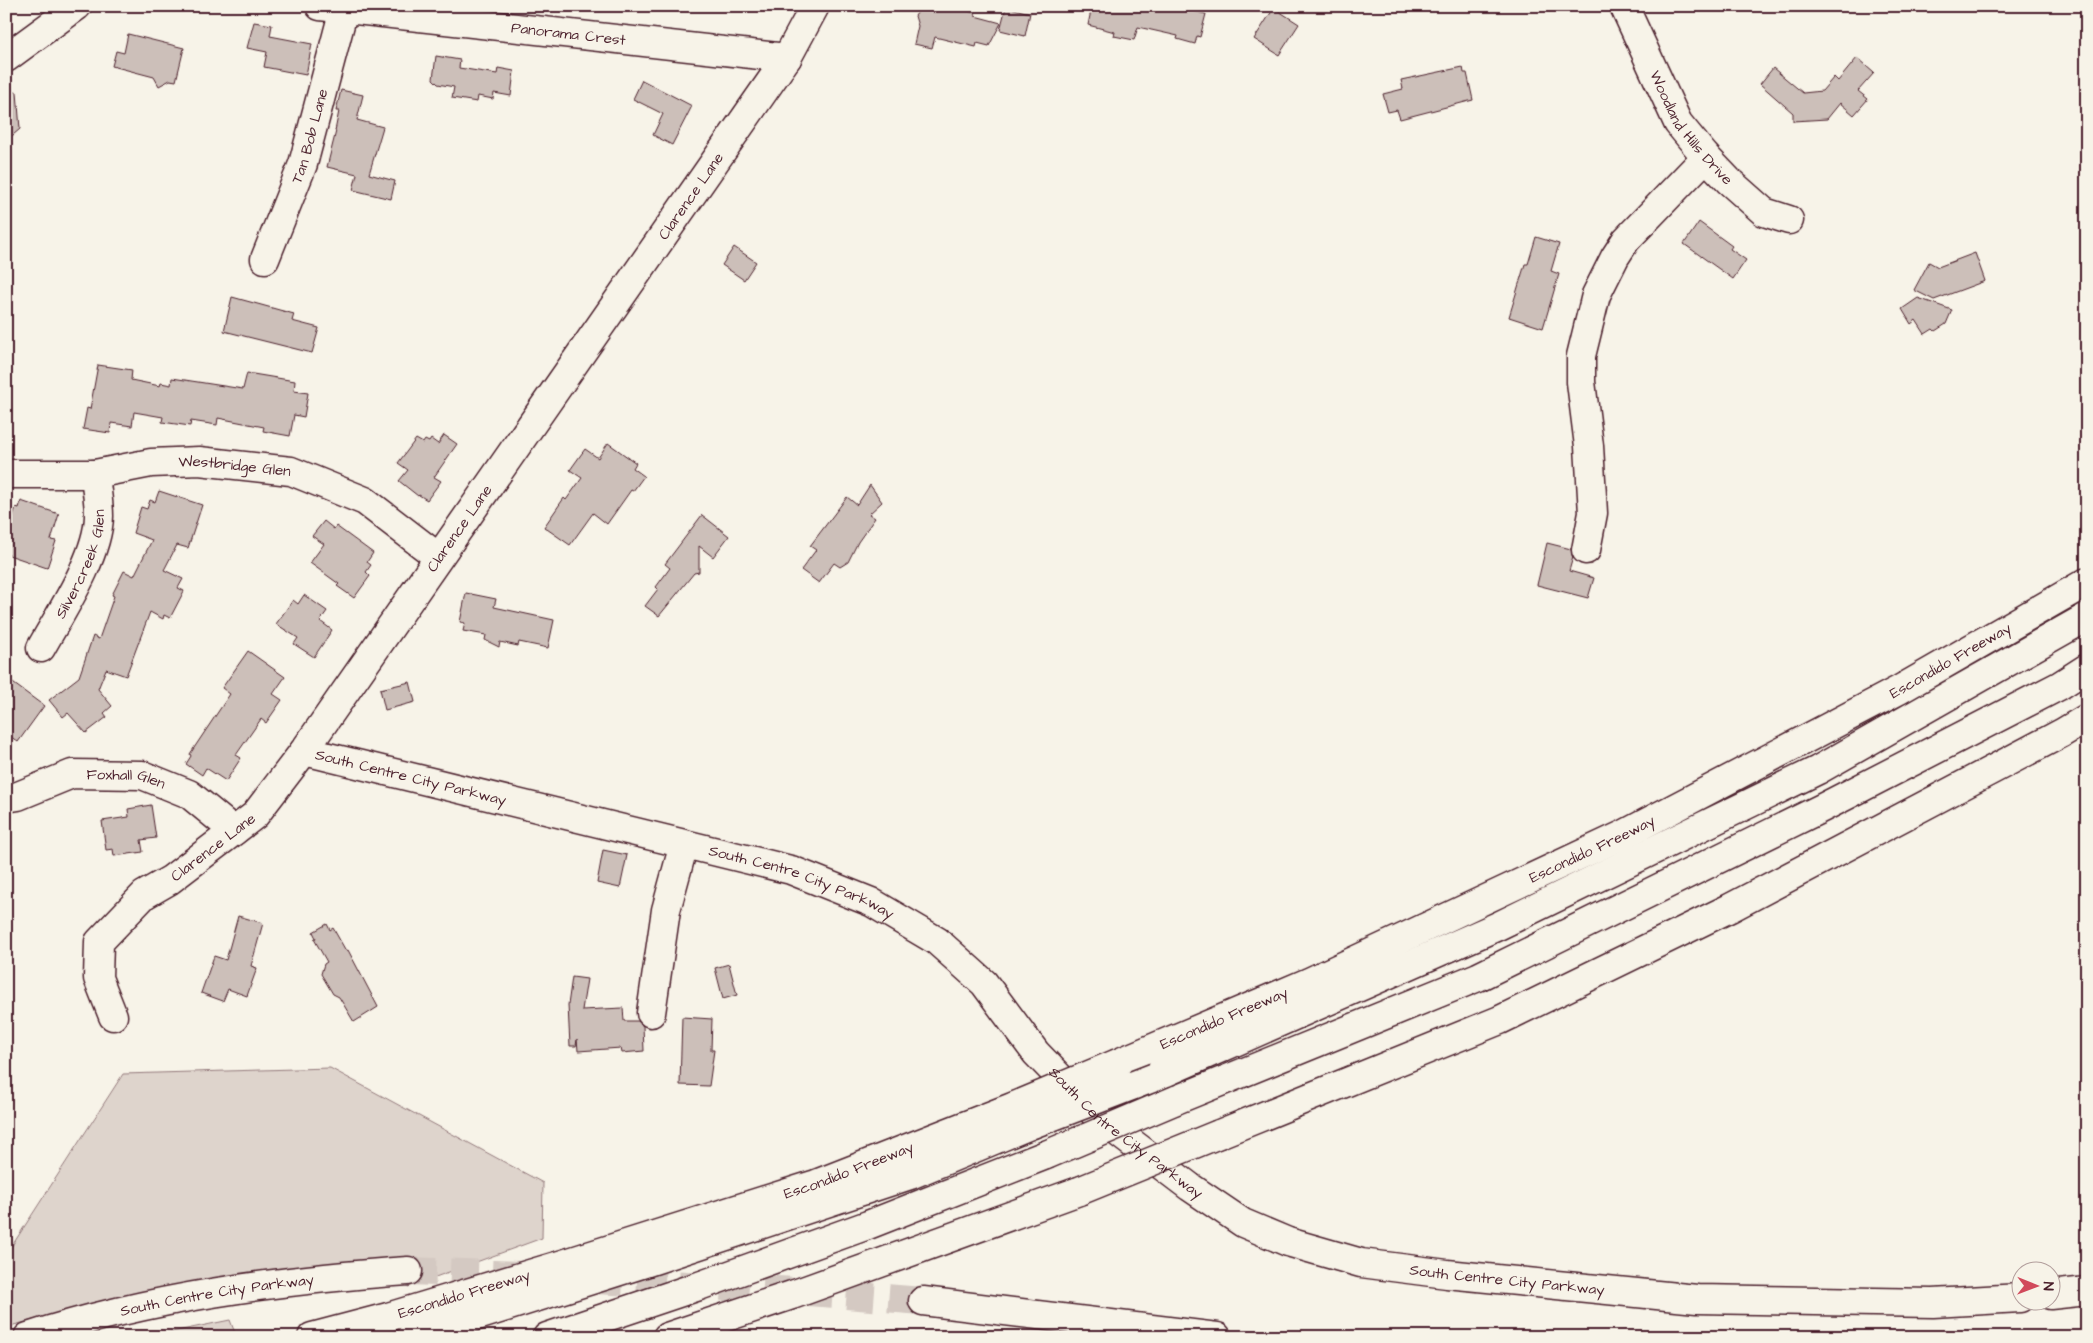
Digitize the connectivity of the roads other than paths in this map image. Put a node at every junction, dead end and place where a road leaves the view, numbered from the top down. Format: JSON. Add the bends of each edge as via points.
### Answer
{"nodes":[{"id":1,"x":77,"y":6,"type":"edge"},
{"id":2,"x":815,"y":6,"type":"edge"},
{"id":3,"x":1624,"y":6,"type":"edge"},
{"id":4,"x":332,"y":8,"type":"edge"},
{"id":5,"x":6,"y":58,"type":"edge"},
{"id":6,"x":787,"y":58,"type":"junction"},
{"id":7,"x":1706,"y":157,"type":"junction"},
{"id":8,"x":1788,"y":220,"type":"dead end"},
{"id":9,"x":265,"y":259,"type":"dead end"},
{"id":10,"x":6,"y":474,"type":"edge"},
{"id":11,"x":95,"y":474,"type":"junction"},
{"id":12,"x":1586,"y":550,"type":"dead end"},
{"id":13,"x":438,"y":557,"type":"junction"},
{"id":14,"x":2087,"y":582,"type":"edge"},
{"id":15,"x":2087,"y":617,"type":"edge"},
{"id":16,"x":41,"y":648,"type":"dead end"},
{"id":17,"x":2087,"y":668,"type":"edge"},
{"id":18,"x":2087,"y":718,"type":"edge"},
{"id":19,"x":304,"y":751,"type":"junction"},
{"id":20,"x":6,"y":798,"type":"edge"},
{"id":21,"x":234,"y":832,"type":"junction"},
{"id":22,"x":684,"y":844,"type":"junction"},
{"id":23,"x":651,"y":1014,"type":"dead end"},
{"id":24,"x":113,"y":1016,"type":"dead end"},
{"id":25,"x":1022,"y":1116,"type":"junction"},
{"id":26,"x":408,"y":1271,"type":"tunnel mouth"},
{"id":27,"x":2087,"y":1291,"type":"edge"},
{"id":28,"x":2060,"y":1294,"type":"edge"},
{"id":29,"x":2010,"y":1299,"type":"edge"},
{"id":30,"x":923,"y":1301,"type":"tunnel mouth"},
{"id":31,"x":28,"y":1337,"type":"edge"},
{"id":32,"x":312,"y":1337,"type":"edge"},
{"id":33,"x":411,"y":1337,"type":"edge"},
{"id":34,"x":546,"y":1337,"type":"edge"},
{"id":35,"x":667,"y":1337,"type":"edge"},
{"id":36,"x":1217,"y":1337,"type":"edge"}],
"edges":[{"from":1,"to":5,"type":"main road"},
{"from":2,"to":6,"type":"main road","name":"Clarence Lane"},
{"from":3,"to":7,"type":"main road","name":"Woodland Hills Drive","via":[[1678,124]]},
{"from":4,"to":6,"type":"main road","name":"Panorama Crest"},
{"from":4,"to":9,"type":"main road","name":"Tan Bob Lane","via":[[303,164]]},
{"from":6,"to":13,"type":"main road","name":"Clarence Lane"},
{"from":7,"to":8,"type":"main road","name":"Woodland Hills Drive","via":[[1764,212]]},
{"from":7,"to":12,"type":"main road","via":[[1626,240],[1596,295],[1581,356],[1592,513]]},
{"from":10,"to":11,"type":"main road","name":"Westbridge Glen"},
{"from":11,"to":13,"type":"main road","name":"Westbridge Glen","via":[[151,463],[199,460],[291,471],[365,501]]},
{"from":11,"to":16,"type":"main road","name":"Silvercreek Glen","via":[[99,516],[92,548]]},
{"from":13,"to":19,"type":"main road","name":"Clarence Lane"},
{"from":14,"to":25,"type":"main road","name":"Escondido Freeway","bridge":true,"via":[[1899,690],[1625,834],[1309,982],[1118,1063]]},
{"from":15,"to":25,"type":"main road","bridge":true,"via":[[1818,770],[1498,926],[1155,1077]]},
{"from":17,"to":34,"type":"main road","bridge":true,"via":[[1822,808],[1478,977],[1046,1155],[849,1232]]},
{"from":18,"to":35,"type":"main road","bridge":true,"via":[[1730,908],[1518,1011],[1079,1191]]},
{"from":19,"to":21,"type":"main road","name":"Clarence Lane","via":[[255,815]]},
{"from":19,"to":22,"type":"main road","name":"South Centre City Parkway"},
{"from":20,"to":21,"type":"main road","name":"Foxhall Glen","via":[[72,774],[142,775],[188,794]]},
{"from":21,"to":24,"type":"main road","name":"Clarence Lane","via":[[170,880],[144,895],[99,942],[98,978]]},
{"from":22,"to":23,"type":"main road","via":[[666,910]]},
{"from":22,"to":29,"type":"main road","name":"South Centre City Parkway","via":[[791,870],[871,902],[937,941],[984,982],[1036,1053],[1099,1118],[1243,1223],[1288,1242],[1361,1263],[1697,1299],[1933,1304]]},
{"from":25,"to":32,"type":"main road","name":"Escondido Freeway","via":[[563,1264]]},
{"from":25,"to":33,"type":"main road","via":[[910,1175]]},
{"from":26,"to":31,"type":"main road","name":"South Centre City Parkway","via":[[257,1285],[148,1305]]},
{"from":27,"to":28,"type":"main road"},
{"from":30,"to":36,"type":"main road"}]}
